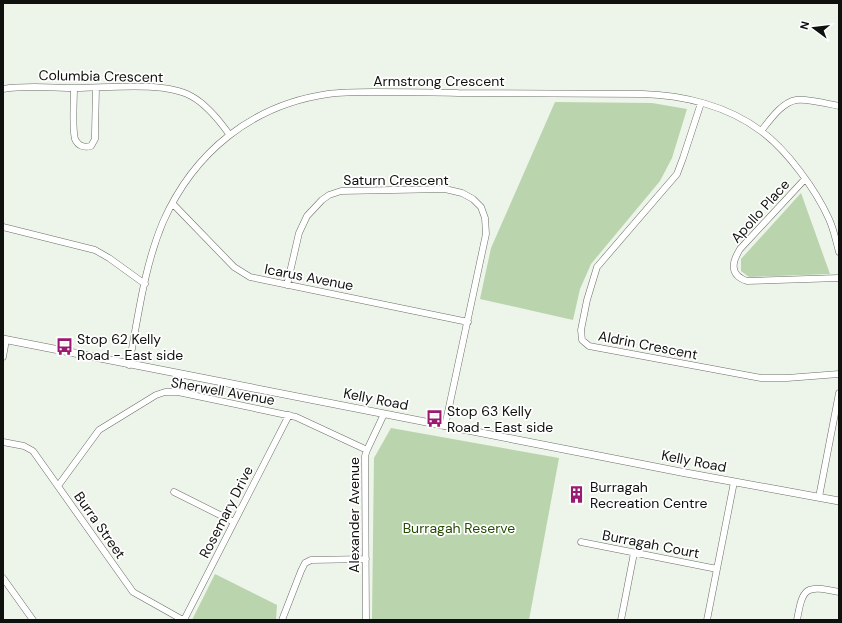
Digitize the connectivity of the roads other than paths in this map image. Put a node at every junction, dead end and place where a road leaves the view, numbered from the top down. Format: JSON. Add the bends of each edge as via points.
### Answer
{"nodes":[{"id":1,"x":74,"y":88,"type":"junction"},
{"id":2,"x":96,"y":88,"type":"junction"},
{"id":3,"x":3,"y":89,"type":"edge"},
{"id":4,"x":701,"y":103,"type":"junction"},
{"id":5,"x":839,"y":106,"type":"edge"},
{"id":6,"x":761,"y":131,"type":"junction"},
{"id":7,"x":230,"y":134,"type":"junction"},
{"id":8,"x":805,"y":179,"type":"junction"},
{"id":9,"x":173,"y":204,"type":"junction"},
{"id":10,"x":3,"y":227,"type":"edge"},
{"id":11,"x":839,"y":252,"type":"edge"},
{"id":12,"x":839,"y":278,"type":"edge"},
{"id":13,"x":145,"y":284,"type":"junction"},
{"id":14,"x":287,"y":285,"type":"junction"},
{"id":15,"x":468,"y":322,"type":"junction"},
{"id":16,"x":5,"y":340,"type":"edge"},
{"id":17,"x":3,"y":357,"type":"edge"},
{"id":18,"x":129,"y":365,"type":"junction"},
{"id":19,"x":839,"y":374,"type":"edge"},
{"id":20,"x":839,"y":393,"type":"edge"},
{"id":21,"x":384,"y":414,"type":"junction"},
{"id":22,"x":289,"y":415,"type":"junction"},
{"id":23,"x":444,"y":426,"type":"junction"},
{"id":24,"x":3,"y":442,"type":"edge"},
{"id":25,"x":367,"y":450,"type":"junction"},
{"id":26,"x":734,"y":482,"type":"junction"},
{"id":27,"x":58,"y":486,"type":"junction"},
{"id":28,"x":174,"y":492,"type":"dead end"},
{"id":29,"x":819,"y":497,"type":"junction"},
{"id":30,"x":839,"y":501,"type":"edge"},
{"id":31,"x":234,"y":522,"type":"junction"},
{"id":32,"x":581,"y":542,"type":"dead end"},
{"id":33,"x":634,"y":553,"type":"junction"},
{"id":34,"x":366,"y":559,"type":"junction"},
{"id":35,"x":717,"y":569,"type":"junction"},
{"id":36,"x":3,"y":578,"type":"edge"},
{"id":37,"x":839,"y":592,"type":"edge"},
{"id":38,"x":33,"y":620,"type":"edge"},
{"id":39,"x":183,"y":620,"type":"edge"},
{"id":40,"x":282,"y":620,"type":"edge"},
{"id":41,"x":366,"y":620,"type":"edge"},
{"id":42,"x":621,"y":620,"type":"edge"},
{"id":43,"x":707,"y":620,"type":"edge"},
{"id":44,"x":797,"y":620,"type":"edge"}],
"edges":[{"from":1,"to":2,"type":"street","name":"Columbia Crescent"},
{"from":1,"to":2,"type":"street","via":[[75,138],[80,146],[88,147],[95,139]]},
{"from":1,"to":3,"type":"street","name":"Columbia Crescent"},
{"from":2,"to":7,"type":"street","name":"Columbia Crescent","via":[[174,89],[202,104]]},
{"from":4,"to":6,"type":"street","name":"Armstrong Crescent","via":[[727,112]]},
{"from":4,"to":7,"type":"street","name":"Armstrong Crescent","via":[[677,97],[643,94],[340,93],[294,102],[260,116]]},
{"from":4,"to":19,"type":"street","name":"Aldrin Crescent","via":[[676,174],[597,267],[590,285],[582,340],[589,346],[761,378]]},
{"from":5,"to":6,"type":"street","via":[[795,100],[779,110]]},
{"from":6,"to":8,"type":"street","name":"Armstrong Crescent"},
{"from":7,"to":9,"type":"street","name":"Armstrong Crescent","via":[[197,166]]},
{"from":8,"to":11,"type":"street","name":"Armstrong Crescent","via":[[830,221]]},
{"from":8,"to":12,"type":"street","name":"Apollo Place","via":[[740,249],[734,261],[735,272],[747,281]]},
{"from":9,"to":13,"type":"street","name":"Armstrong Crescent","via":[[155,245]]},
{"from":9,"to":14,"type":"street","name":"Icarus Avenue","via":[[239,271]]},
{"from":10,"to":13,"type":"street","via":[[95,250]]},
{"from":13,"to":18,"type":"street","name":"Armstrong Crescent"},
{"from":14,"to":15,"type":"street","name":"Icarus Avenue"},
{"from":14,"to":15,"type":"street","name":"Saturn Crescent","via":[[303,223],[314,207],[329,195],[347,190],[453,190],[477,202],[486,225]]},
{"from":15,"to":23,"type":"street","name":"Saturn Crescent"},
{"from":16,"to":17,"type":"street"},
{"from":16,"to":18,"type":"street","name":"Kelly Road"},
{"from":18,"to":21,"type":"street","name":"Kelly Road"},
{"from":20,"to":29,"type":"street"},
{"from":21,"to":23,"type":"street","name":"Kelly Road"},
{"from":21,"to":25,"type":"street","name":"Alexander Avenue"},
{"from":22,"to":25,"type":"street","name":"Sherwell Avenue"},
{"from":22,"to":27,"type":"street","name":"Sherwell Avenue","via":[[178,392],[161,393],[99,430]]},
{"from":22,"to":31,"type":"street","name":"Rosemary Drive"},
{"from":23,"to":26,"type":"street","name":"Kelly Road"},
{"from":24,"to":27,"type":"street","name":"Burra Street","via":[[31,449]]},
{"from":25,"to":34,"type":"street","name":"Alexander Avenue"},
{"from":26,"to":29,"type":"street","name":"Kelly Road"},
{"from":26,"to":35,"type":"street"},
{"from":27,"to":39,"type":"street","name":"Burra Street","via":[[133,592]]},
{"from":28,"to":31,"type":"street"},
{"from":29,"to":30,"type":"street","name":"Kelly Road"},
{"from":31,"to":39,"type":"street","name":"Rosemary Drive"},
{"from":32,"to":33,"type":"street","name":"Burragah Court"},
{"from":33,"to":35,"type":"street","name":"Burragah Court"},
{"from":33,"to":42,"type":"street"},
{"from":34,"to":40,"type":"street","via":[[308,561],[301,571]]},
{"from":34,"to":41,"type":"street","name":"Alexander Avenue"},
{"from":35,"to":43,"type":"street"},
{"from":36,"to":38,"type":"street"},
{"from":37,"to":44,"type":"street","via":[[820,588],[807,592],[801,600]]}]}
